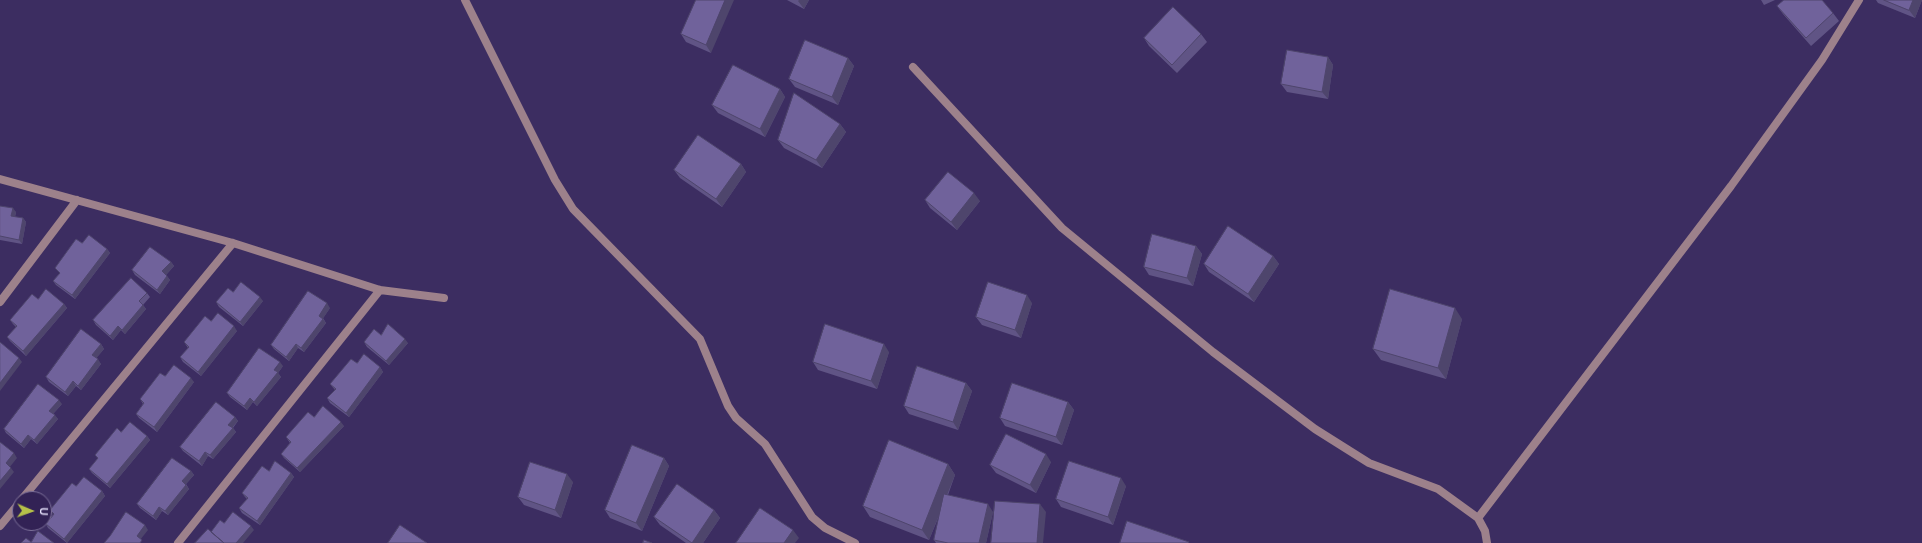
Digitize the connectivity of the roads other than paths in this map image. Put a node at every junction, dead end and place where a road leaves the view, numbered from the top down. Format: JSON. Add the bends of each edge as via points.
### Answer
{"nodes":[{"id":1,"x":465,"y":0,"type":"edge"},
{"id":2,"x":1858,"y":0,"type":"edge"},
{"id":3,"x":913,"y":67,"type":"dead end"},
{"id":4,"x":0,"y":179,"type":"edge"},
{"id":5,"x":76,"y":200,"type":"junction"},
{"id":6,"x":233,"y":243,"type":"junction"},
{"id":7,"x":380,"y":290,"type":"junction"},
{"id":8,"x":444,"y":298,"type":"dead end"},
{"id":9,"x":0,"y":302,"type":"edge"},
{"id":10,"x":29,"y":491,"type":"edge"},
{"id":11,"x":12,"y":512,"type":"edge"},
{"id":12,"x":1478,"y":518,"type":"junction"},
{"id":13,"x":0,"y":526,"type":"edge"},
{"id":14,"x":178,"y":543,"type":"edge"},
{"id":15,"x":855,"y":543,"type":"edge"},
{"id":16,"x":1487,"y":543,"type":"edge"}],
"edges":[{"from":1,"to":15,"type":"street","via":[[555,180],[573,209],[700,340],[728,406],[736,418],[764,444],[812,518],[825,528]]},
{"from":2,"to":12,"type":"street","via":[[1822,60],[1731,186]]},
{"from":3,"to":12,"type":"street","via":[[1062,228],[1213,352],[1315,429],[1369,463],[1438,489]]},
{"from":4,"to":5,"type":"street"},
{"from":5,"to":6,"type":"street"},
{"from":5,"to":9,"type":"street"},
{"from":6,"to":7,"type":"street"},
{"from":6,"to":10,"type":"street"},
{"from":7,"to":8,"type":"street"},
{"from":7,"to":14,"type":"street"},
{"from":11,"to":13,"type":"street"},
{"from":12,"to":16,"type":"street","via":[[1485,531]]}]}
